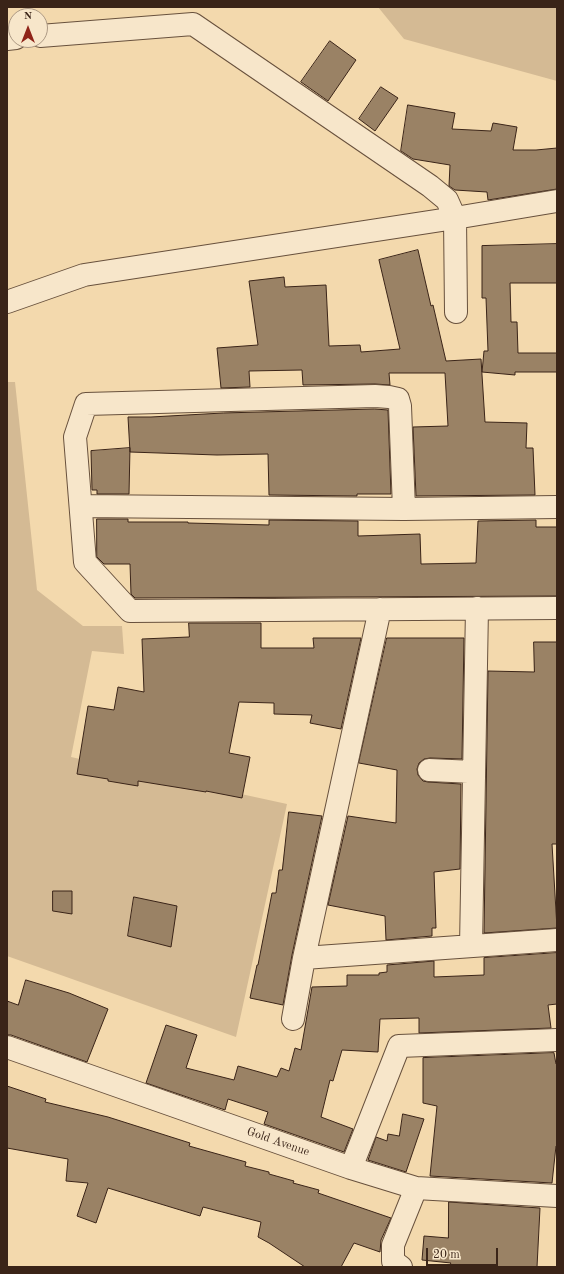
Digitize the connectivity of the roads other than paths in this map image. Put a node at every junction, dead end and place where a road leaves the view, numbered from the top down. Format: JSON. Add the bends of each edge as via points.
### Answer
{"nodes":[{"id":1,"x":193,"y":16,"type":"edge"},
{"id":2,"x":48,"y":35,"type":"edge"},
{"id":3,"x":557,"y":201,"type":"edge"},
{"id":4,"x":455,"y":218,"type":"junction"},
{"id":5,"x":7,"y":302,"type":"edge"},
{"id":6,"x":456,"y":312,"type":"dead end"},
{"id":7,"x":81,"y":506,"type":"junction"},
{"id":8,"x":557,"y":506,"type":"edge"},
{"id":9,"x":404,"y":509,"type":"junction"},
{"id":10,"x":478,"y":608,"type":"junction"},
{"id":11,"x":557,"y":608,"type":"edge"},
{"id":12,"x":380,"y":609,"type":"junction"},
{"id":13,"x":429,"y":770,"type":"dead end"},
{"id":14,"x":474,"y":772,"type":"junction"},
{"id":15,"x":557,"y":940,"type":"edge"},
{"id":16,"x":471,"y":946,"type":"junction"},
{"id":17,"x":304,"y":958,"type":"junction"},
{"id":18,"x":293,"y":1019,"type":"dead end"},
{"id":19,"x":557,"y":1040,"type":"edge"},
{"id":20,"x":7,"y":1047,"type":"edge"},
{"id":21,"x":351,"y":1168,"type":"junction"},
{"id":22,"x":416,"y":1188,"type":"junction"},
{"id":23,"x":557,"y":1196,"type":"edge"},
{"id":24,"x":401,"y":1267,"type":"edge"}],
"edges":[{"from":1,"to":2,"type":"street"},
{"from":1,"to":4,"type":"street","via":[[430,186],[447,200]]},
{"from":3,"to":4,"type":"street"},
{"from":4,"to":5,"type":"street","via":[[84,275]]},
{"from":4,"to":6,"type":"street"},
{"from":7,"to":9,"type":"street"},
{"from":7,"to":9,"type":"street","via":[[75,436],[86,404],[375,396],[398,399],[400,406]]},
{"from":7,"to":12,"type":"street","via":[[85,562],[130,611]]},
{"from":8,"to":9,"type":"street"},
{"from":10,"to":11,"type":"street"},
{"from":10,"to":12,"type":"street"},
{"from":10,"to":14,"type":"street"},
{"from":12,"to":17,"type":"street"},
{"from":13,"to":14,"type":"street"},
{"from":14,"to":16,"type":"street"},
{"from":15,"to":16,"type":"street"},
{"from":16,"to":17,"type":"street"},
{"from":17,"to":18,"type":"street"},
{"from":19,"to":21,"type":"street","via":[[399,1046]]},
{"from":20,"to":21,"type":"street","name":"Gold Avenue"},
{"from":21,"to":22,"type":"street","name":"Gold Avenue"},
{"from":22,"to":23,"type":"street","name":"Gold Avenue"},
{"from":22,"to":24,"type":"street","via":[[394,1245],[393,1261]]}]}
